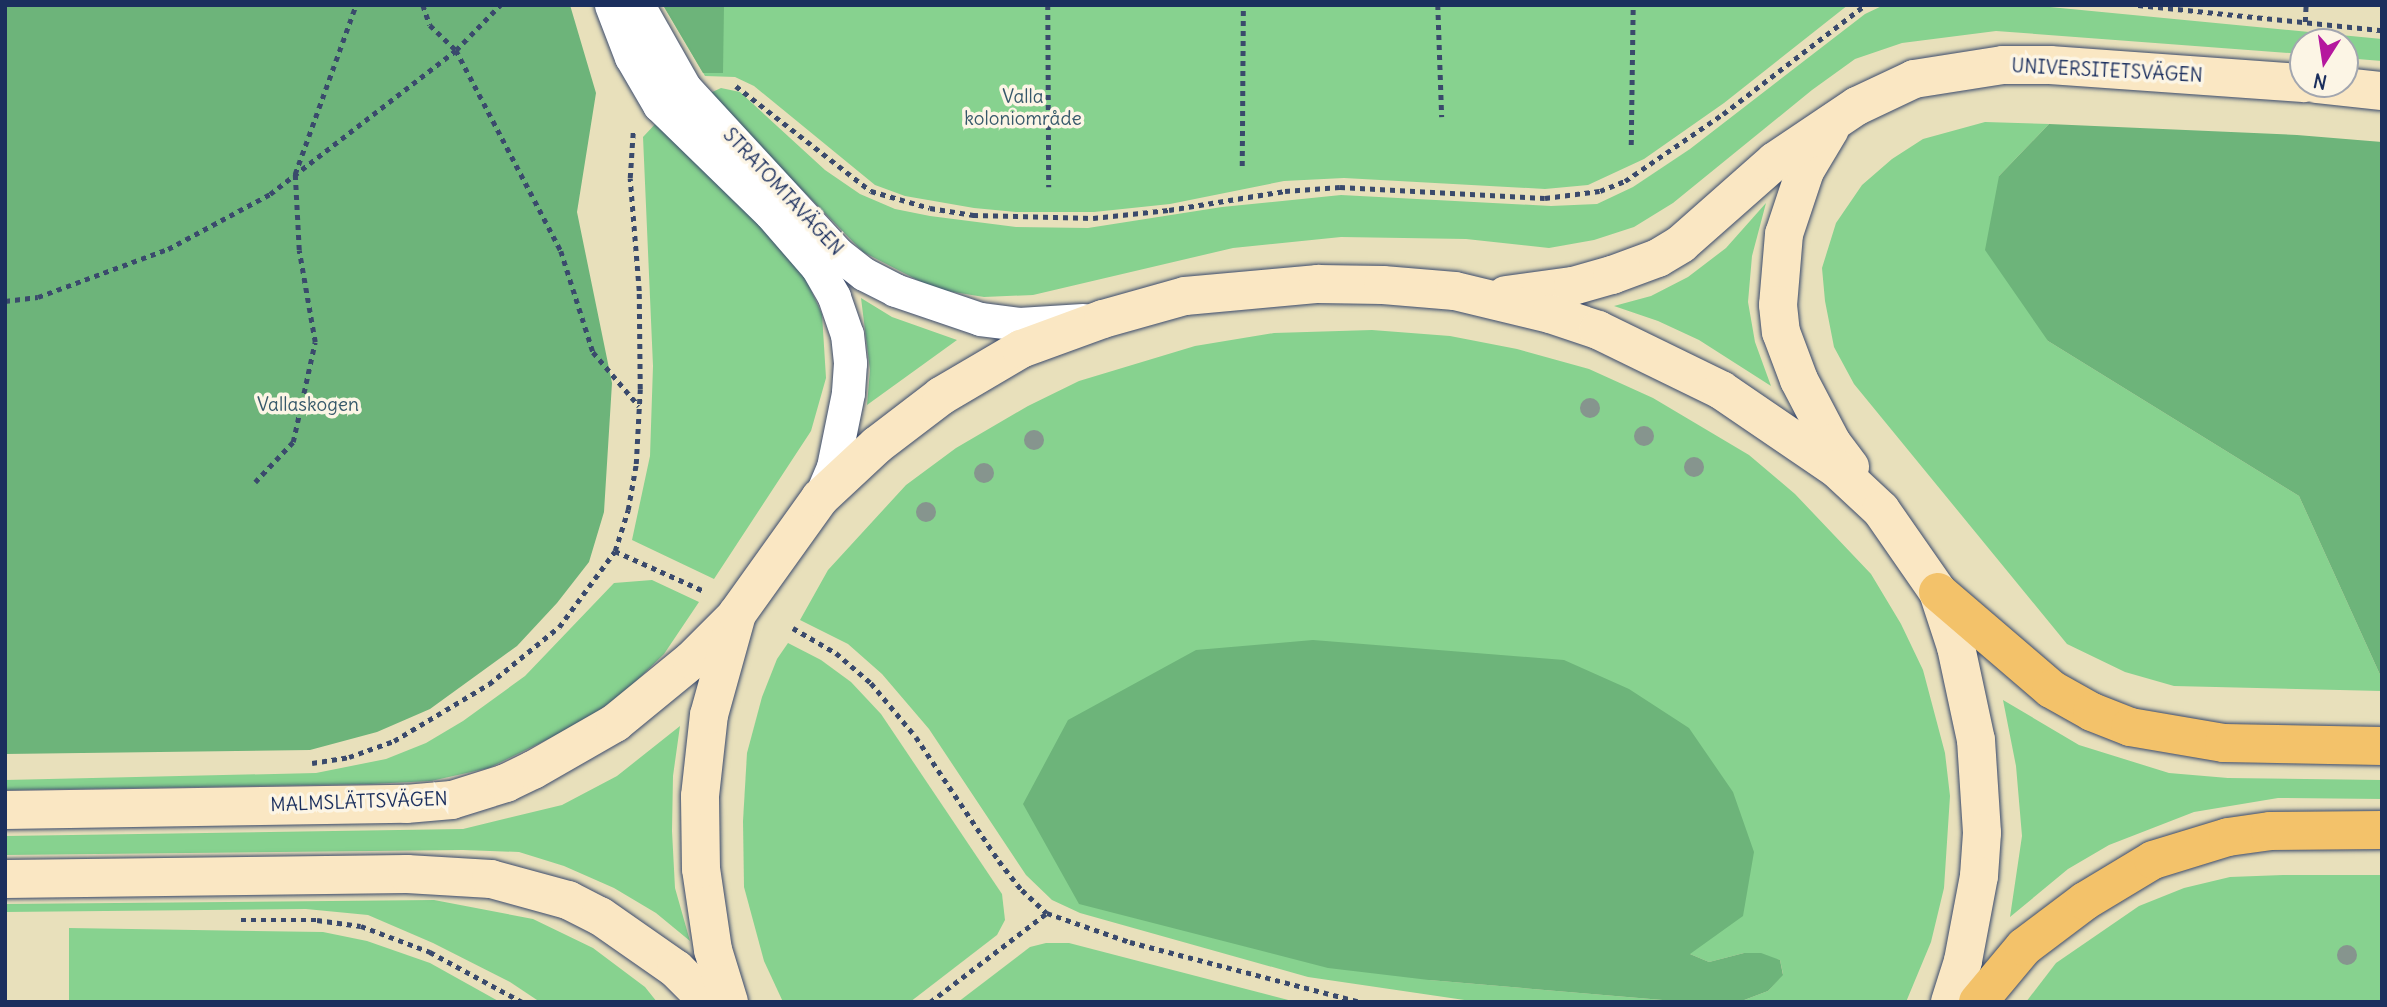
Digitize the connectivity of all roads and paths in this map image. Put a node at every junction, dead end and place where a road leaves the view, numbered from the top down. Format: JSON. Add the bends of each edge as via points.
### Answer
{"nodes":[{"id":1,"x":356,"y":5,"type":"edge"},
{"id":2,"x":423,"y":5,"type":"edge"},
{"id":3,"x":500,"y":5,"type":"edge"},
{"id":4,"x":611,"y":5,"type":"edge"},
{"id":5,"x":638,"y":5,"type":"edge"},
{"id":6,"x":1048,"y":5,"type":"edge"},
{"id":7,"x":1243,"y":5,"type":"edge"},
{"id":8,"x":1438,"y":5,"type":"edge"},
{"id":9,"x":1633,"y":5,"type":"edge"},
{"id":10,"x":1865,"y":5,"type":"edge"},
{"id":11,"x":2138,"y":5,"type":"edge"},
{"id":12,"x":2306,"y":5,"type":"edge"},
{"id":13,"x":2305,"y":22,"type":"junction"},
{"id":14,"x":2382,"y":30,"type":"edge"},
{"id":15,"x":456,"y":50,"type":"junction"},
{"id":16,"x":2289,"y":82,"type":"edge"},
{"id":17,"x":2359,"y":89,"type":"edge"},
{"id":18,"x":2382,"y":91,"type":"edge"},
{"id":19,"x":672,"y":96,"type":"junction"},
{"id":20,"x":1442,"y":117,"type":"dead end"},
{"id":21,"x":1837,"y":119,"type":"junction"},
{"id":22,"x":1631,"y":145,"type":"dead end"},
{"id":23,"x":1242,"y":166,"type":"dead end"},
{"id":24,"x":295,"y":174,"type":"junction"},
{"id":25,"x":1049,"y":187,"type":"dead end"},
{"id":26,"x":1490,"y":298,"type":"junction"},
{"id":27,"x":5,"y":301,"type":"edge"},
{"id":28,"x":1103,"y":319,"type":"junction"},
{"id":29,"x":639,"y":407,"type":"junction"},
{"id":30,"x":255,"y":482,"type":"dead end"},
{"id":31,"x":820,"y":498,"type":"junction"},
{"id":32,"x":1881,"y":510,"type":"junction"},
{"id":33,"x":615,"y":551,"type":"junction"},
{"id":34,"x":705,"y":591,"type":"dead end"},
{"id":35,"x":1938,"y":592,"type":"junction"},
{"id":36,"x":737,"y":614,"type":"junction"},
{"id":37,"x":793,"y":628,"type":"dead end"},
{"id":38,"x":2382,"y":746,"type":"edge"},
{"id":39,"x":302,"y":764,"type":"dead end"},
{"id":40,"x":5,"y":810,"type":"edge"},
{"id":41,"x":2382,"y":830,"type":"edge"},
{"id":42,"x":5,"y":879,"type":"edge"},
{"id":43,"x":1047,"y":913,"type":"junction"},
{"id":44,"x":238,"y":919,"type":"dead end"},
{"id":45,"x":1349,"y":1001,"type":"edge"},
{"id":46,"x":522,"y":1002,"type":"edge"},
{"id":47,"x":709,"y":1002,"type":"edge"},
{"id":48,"x":729,"y":1002,"type":"edge"},
{"id":49,"x":930,"y":1002,"type":"edge"},
{"id":50,"x":1361,"y":1002,"type":"edge"},
{"id":51,"x":1950,"y":1002,"type":"edge"},
{"id":52,"x":1978,"y":1002,"type":"edge"}],
"edges":[{"from":1,"to":24,"type":"path"},
{"from":2,"to":15,"type":"path","via":[[430,25]]},
{"from":3,"to":15,"type":"path"},
{"from":4,"to":19,"type":"street","name":"STRATOMTAVÄGEN","via":[[631,57]]},
{"from":5,"to":19,"type":"street","name":"STRATOMTAVÄGEN"},
{"from":6,"to":25,"type":"path"},
{"from":7,"to":23,"type":"path"},
{"from":8,"to":20,"type":"path"},
{"from":9,"to":22,"type":"path"},
{"from":10,"to":19,"type":"path","via":[[1723,114],[1625,181],[1600,191],[1545,198],[1340,187],[1093,218],[973,215],[911,204],[872,191],[734,85],[716,83]]},
{"from":11,"to":13,"type":"path"},
{"from":12,"to":13,"type":"path"},
{"from":13,"to":14,"type":"path"},
{"from":15,"to":24,"type":"path"},
{"from":15,"to":29,"type":"path","via":[[561,251],[593,352]]},
{"from":16,"to":21,"type":"main road","name":"UNIVERSITETSVÄGEN","via":[[2003,65],[1914,79]]},
{"from":17,"to":18,"type":"main road"},
{"from":19,"to":28,"type":"street","name":"STRATOMTAVÄGEN","via":[[864,274],[895,290],[980,319],[1019,324]]},
{"from":19,"to":29,"type":"path","via":[[633,132],[630,178],[639,291]]},
{"from":19,"to":31,"type":"street","name":"STRATOMTAVÄGEN","via":[[817,267],[834,297],[847,334],[848,393],[839,445]]},
{"from":21,"to":26,"type":"main road","name":"UNIVERSITETSVÄGEN","via":[[1775,161],[1681,244],[1658,258],[1573,286]]},
{"from":21,"to":32,"type":"main road","name":"UNIVERSITETSVÄGEN","via":[[1805,171],[1793,203],[1784,234],[1778,305],[1789,355],[1815,413]]},
{"from":24,"to":27,"type":"path","via":[[270,194],[168,249],[38,297]]},
{"from":24,"to":30,"type":"path","via":[[299,250],[315,342],[293,442]]},
{"from":26,"to":28,"type":"main road","via":[[1383,285],[1270,287],[1185,296]]},
{"from":26,"to":32,"type":"main road","via":[[1598,330],[1721,390],[1838,469]]},
{"from":28,"to":31,"type":"main road","via":[[1021,349],[941,396],[877,445]]},
{"from":29,"to":33,"type":"path","via":[[630,499]]},
{"from":31,"to":36,"type":"main road"},
{"from":32,"to":35,"type":"main road"},
{"from":33,"to":34,"type":"path"},
{"from":33,"to":39,"type":"path","via":[[559,627],[489,684],[394,741],[349,757]]},
{"from":35,"to":38,"type":"highway","via":[[2051,689],[2130,727],[2224,743]]},
{"from":35,"to":51,"type":"main road","via":[[1966,691],[1981,793],[1974,911]]},
{"from":36,"to":40,"type":"main road","name":"MALMSLÄTTSVÄGEN","via":[[692,660],[615,723],[533,770],[471,794],[406,804]]},
{"from":36,"to":48,"type":"main road","via":[[709,715],[700,796],[704,907]]},
{"from":37,"to":43,"type":"path","via":[[836,653],[871,683],[916,737],[1021,890]]},
{"from":41,"to":52,"type":"highway","via":[[2270,831],[2228,837],[2153,860],[2085,901],[2024,947]]},
{"from":42,"to":47,"type":"main road","via":[[407,874],[491,879],[568,900],[600,915],[676,969]]},
{"from":43,"to":45,"type":"path","via":[[1130,942]]},
{"from":43,"to":49,"type":"path"},
{"from":44,"to":46,"type":"path","via":[[361,926],[430,952]]},
{"from":45,"to":50,"type":"path"}]}
